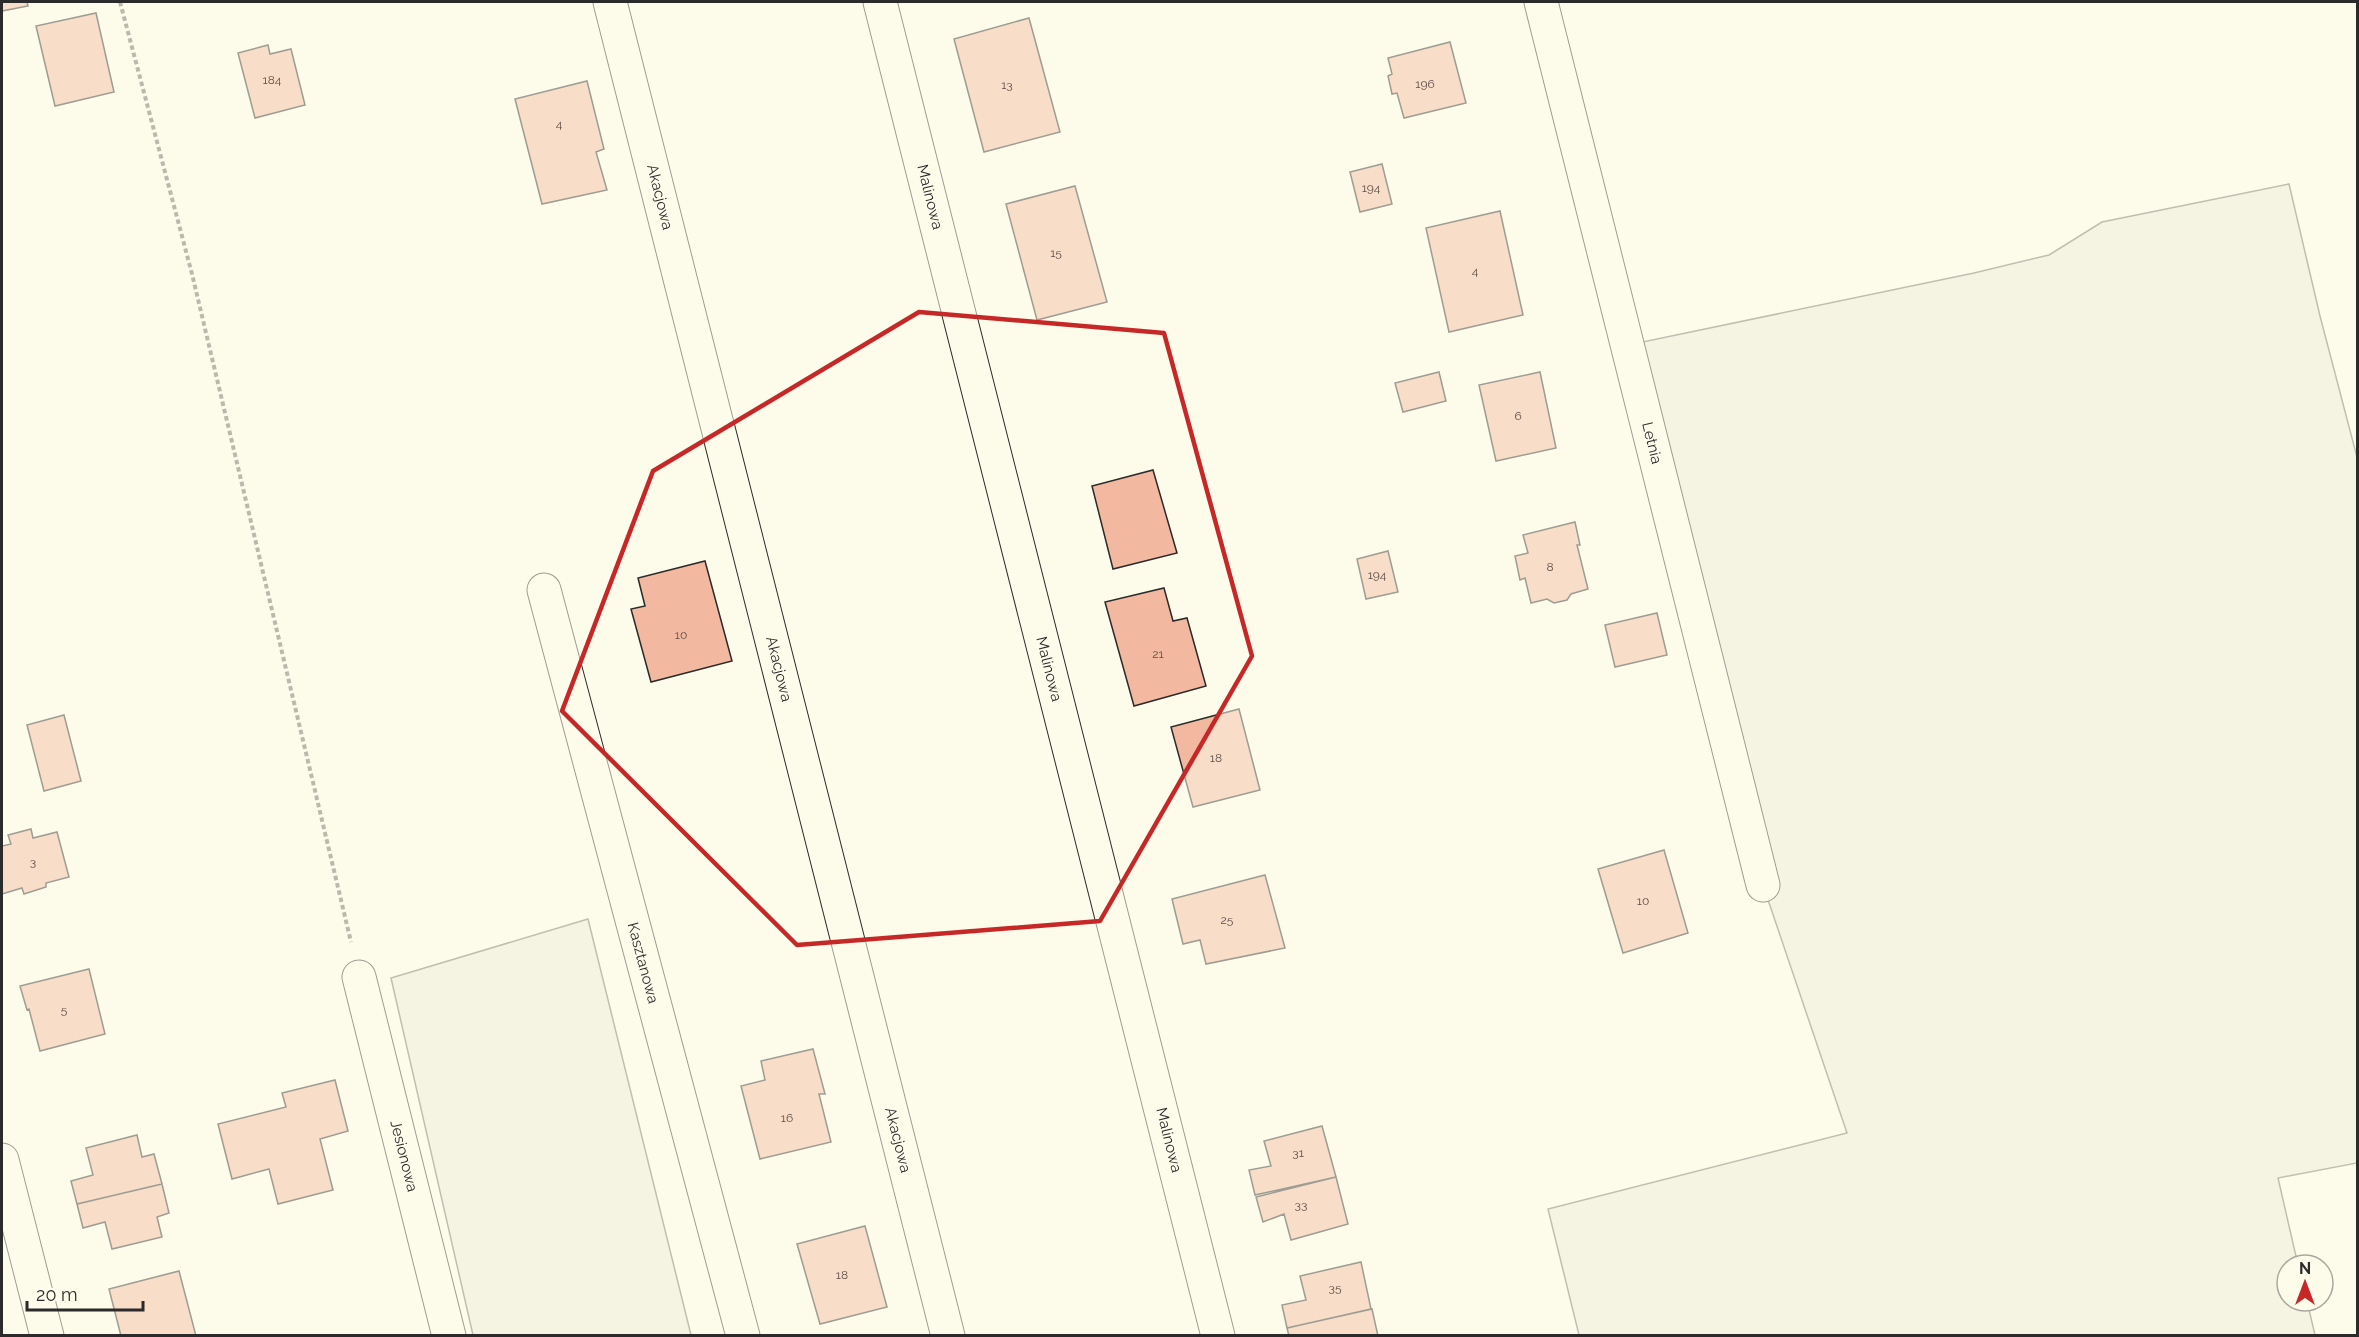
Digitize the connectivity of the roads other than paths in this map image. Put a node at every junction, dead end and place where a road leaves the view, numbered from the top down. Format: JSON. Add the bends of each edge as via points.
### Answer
{"nodes":[{"id":1,"x":610,"y":2,"type":"edge"},
{"id":2,"x":880,"y":2,"type":"edge"},
{"id":3,"x":1540,"y":2,"type":"edge"},
{"id":4,"x":544,"y":590,"type":"dead end"},
{"id":5,"x":1763,"y":885,"type":"dead end"},
{"id":6,"x":359,"y":976,"type":"road end"},
{"id":7,"x":2,"y":1160,"type":"edge"},
{"id":8,"x":47,"y":1335,"type":"edge"},
{"id":9,"x":449,"y":1335,"type":"edge"},
{"id":10,"x":743,"y":1335,"type":"edge"},
{"id":11,"x":948,"y":1335,"type":"edge"},
{"id":12,"x":1218,"y":1335,"type":"edge"}],
"edges":[{"from":1,"to":11,"type":"street","name":"Akacjowa"},
{"from":2,"to":12,"type":"street","name":"Malinowa"},
{"from":3,"to":5,"type":"street","name":"Letnia"},
{"from":4,"to":10,"type":"street","name":"Kasztanowa"},
{"from":6,"to":9,"type":"street","name":"Jesionowa"},
{"from":7,"to":8,"type":"street"}]}
